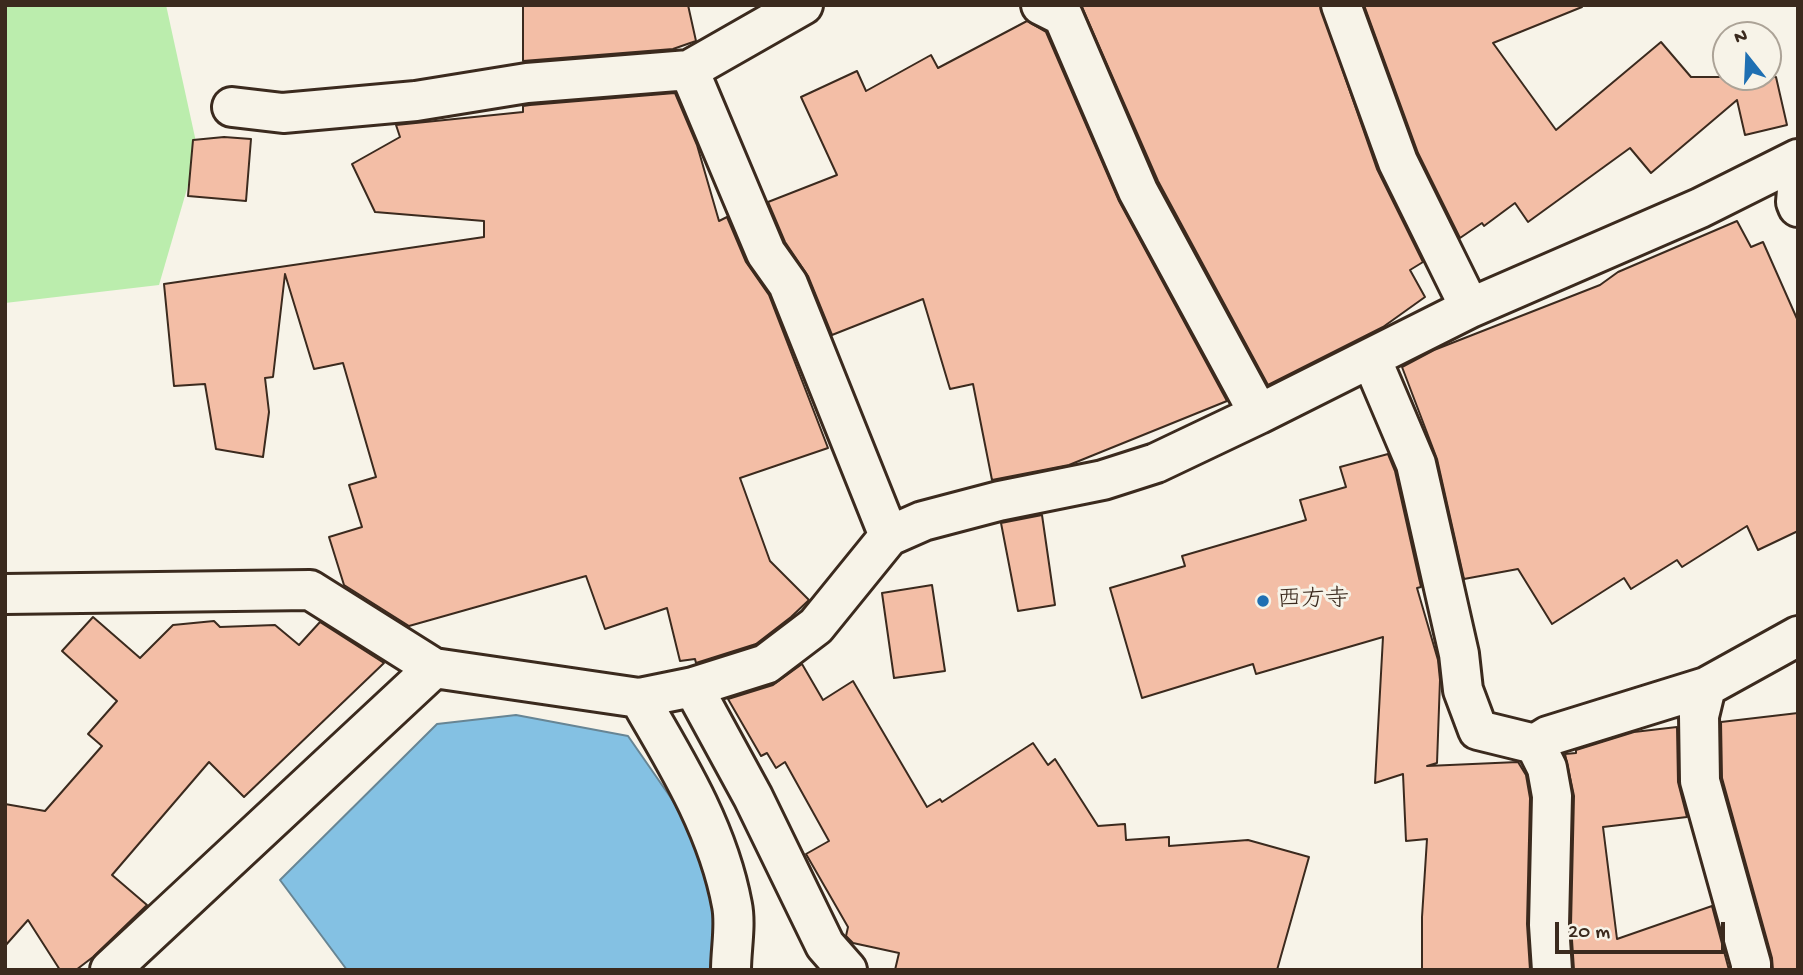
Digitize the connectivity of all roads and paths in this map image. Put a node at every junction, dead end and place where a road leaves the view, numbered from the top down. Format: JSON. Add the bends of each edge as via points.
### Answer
{"nodes":[{"id":1,"x":803,"y":5,"type":"edge"},
{"id":2,"x":1041,"y":5,"type":"edge"},
{"id":3,"x":1342,"y":5,"type":"edge"},
{"id":4,"x":689,"y":70,"type":"junction"},
{"id":5,"x":232,"y":107,"type":"dead end"},
{"id":6,"x":1798,"y":159,"type":"edge"},
{"id":7,"x":1798,"y":179,"type":"edge"},
{"id":8,"x":1798,"y":207,"type":"edge"},
{"id":9,"x":1470,"y":308,"type":"junction"},
{"id":10,"x":1371,"y":358,"type":"junction"},
{"id":11,"x":1259,"y":414,"type":"junction"},
{"id":12,"x":889,"y":536,"type":"junction"},
{"id":13,"x":5,"y":594,"type":"edge"},
{"id":14,"x":1798,"y":636,"type":"edge"},
{"id":15,"x":433,"y":668,"type":"junction"},
{"id":16,"x":693,"y":687,"type":"junction"},
{"id":17,"x":1706,"y":687,"type":"junction"},
{"id":18,"x":639,"y":698,"type":"junction"},
{"id":19,"x":1535,"y":744,"type":"junction"},
{"id":20,"x":110,"y":970,"type":"edge"},
{"id":21,"x":731,"y":970,"type":"edge"},
{"id":22,"x":847,"y":970,"type":"edge"},
{"id":23,"x":1552,"y":970,"type":"edge"},
{"id":24,"x":1751,"y":970,"type":"edge"}],
"edges":[{"from":1,"to":4,"type":"street"},
{"from":2,"to":11,"type":"street","via":[[1063,16],[1138,191]]},
{"from":3,"to":9,"type":"street","via":[[1398,162]]},
{"from":4,"to":5,"type":"street","via":[[527,83],[416,101],[283,113]]},
{"from":4,"to":12,"type":"street","via":[[766,253],[788,284]]},
{"from":6,"to":9,"type":"street","via":[[1700,208]]},
{"from":7,"to":8,"type":"street"},
{"from":9,"to":10,"type":"street"},
{"from":10,"to":11,"type":"street"},
{"from":10,"to":19,"type":"street","via":[[1416,464],[1463,690],[1478,730]]},
{"from":11,"to":12,"type":"street","via":[[1156,463],[923,521]]},
{"from":12,"to":16,"type":"street","via":[[817,626],[766,664]]},
{"from":13,"to":15,"type":"street","via":[[310,590]]},
{"from":14,"to":17,"type":"street"},
{"from":15,"to":18,"type":"street"},
{"from":15,"to":20,"type":"street"},
{"from":16,"to":18,"type":"street"},
{"from":16,"to":22,"type":"street","via":[[825,945]]},
{"from":17,"to":19,"type":"street"},
{"from":17,"to":24,"type":"street","via":[[1699,716],[1700,781]]},
{"from":18,"to":21,"type":"street","via":[[700,804],[719,858],[733,907]]},
{"from":19,"to":23,"type":"street","via":[[1547,768],[1552,796]]}]}
